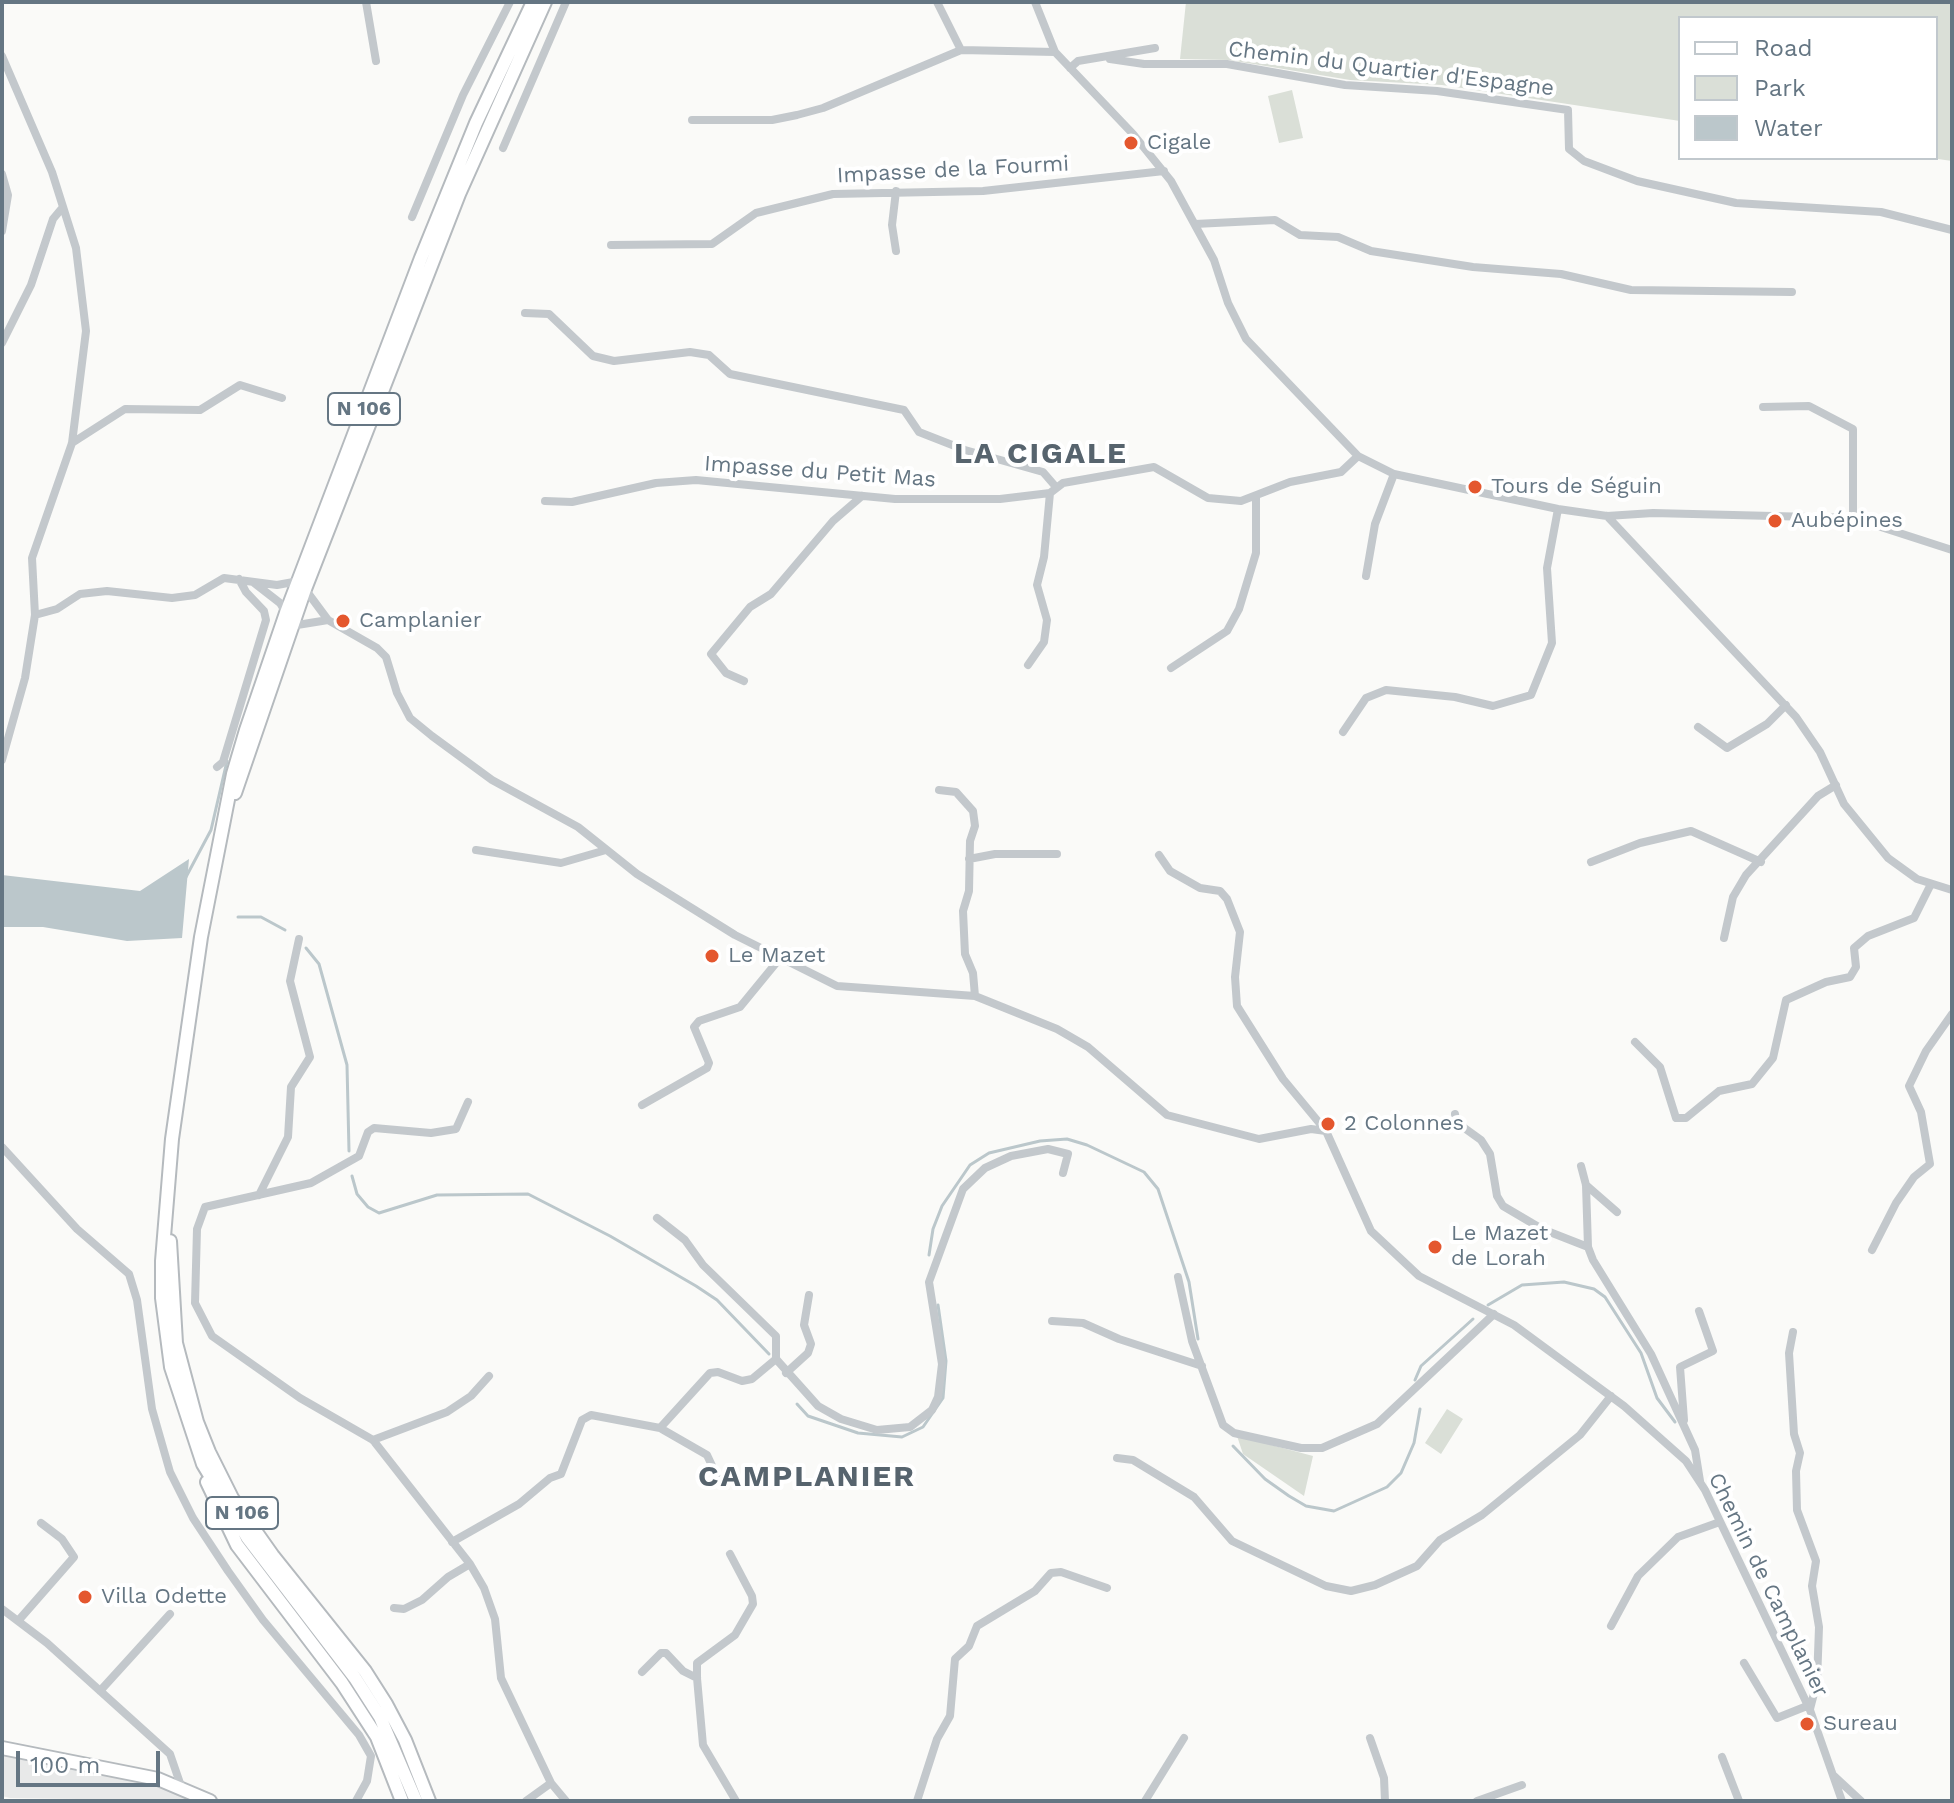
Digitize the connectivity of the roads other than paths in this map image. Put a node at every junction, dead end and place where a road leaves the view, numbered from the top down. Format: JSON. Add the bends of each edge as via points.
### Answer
{"nodes":[{"id":1,"x":366,"y":2,"type":"edge"},
{"id":2,"x":510,"y":2,"type":"edge"},
{"id":3,"x":533,"y":2,"type":"edge"},
{"id":4,"x":545,"y":2,"type":"edge"},
{"id":5,"x":566,"y":2,"type":"edge"},
{"id":6,"x":937,"y":2,"type":"edge"},
{"id":7,"x":1035,"y":2,"type":"edge"},
{"id":8,"x":1155,"y":48,"type":"dead end"},
{"id":9,"x":961,"y":50,"type":"junction"},
{"id":10,"x":1055,"y":52,"type":"junction"},
{"id":11,"x":2,"y":56,"type":"edge"},
{"id":12,"x":1110,"y":59,"type":"junction"},
{"id":13,"x":376,"y":61,"type":"dead end"},
{"id":14,"x":1070,"y":68,"type":"junction"},
{"id":15,"x":692,"y":120,"type":"dead end"},
{"id":16,"x":503,"y":148,"type":"dead end"},
{"id":17,"x":1164,"y":171,"type":"junction"},
{"id":18,"x":2,"y":174,"type":"edge"},
{"id":19,"x":896,"y":191,"type":"junction"},
{"id":20,"x":63,"y":207,"type":"junction"},
{"id":21,"x":412,"y":217,"type":"dead end"},
{"id":22,"x":1195,"y":224,"type":"junction"},
{"id":23,"x":1952,"y":230,"type":"edge"},
{"id":24,"x":2,"y":231,"type":"edge"},
{"id":25,"x":611,"y":245,"type":"dead end"},
{"id":26,"x":896,"y":251,"type":"dead end"},
{"id":27,"x":1792,"y":292,"type":"dead end"},
{"id":28,"x":525,"y":313,"type":"dead end"},
{"id":29,"x":2,"y":343,"type":"edge"},
{"id":30,"x":282,"y":398,"type":"dead end"},
{"id":31,"x":1763,"y":407,"type":"dead end"},
{"id":32,"x":72,"y":443,"type":"junction"},
{"id":33,"x":1358,"y":456,"type":"junction"},
{"id":34,"x":1394,"y":474,"type":"junction"},
{"id":35,"x":1053,"y":490,"type":"junction"},
{"id":36,"x":862,"y":496,"type":"junction"},
{"id":37,"x":1256,"y":497,"type":"junction"},
{"id":38,"x":545,"y":501,"type":"dead end"},
{"id":39,"x":1558,"y":509,"type":"junction"},
{"id":40,"x":1607,"y":516,"type":"junction"},
{"id":41,"x":1853,"y":518,"type":"junction"},
{"id":42,"x":1952,"y":550,"type":"edge"},
{"id":43,"x":1366,"y":576,"type":"dead end"},
{"id":44,"x":244,"y":579,"type":"junction"},
{"id":45,"x":302,"y":585,"type":"junction"},
{"id":46,"x":35,"y":615,"type":"junction"},
{"id":47,"x":288,"y":619,"type":"junction"},
{"id":48,"x":328,"y":620,"type":"junction"},
{"id":49,"x":1028,"y":665,"type":"dead end"},
{"id":50,"x":1171,"y":668,"type":"dead end"},
{"id":51,"x":744,"y":681,"type":"dead end"},
{"id":52,"x":1786,"y":705,"type":"junction"},
{"id":53,"x":1698,"y":727,"type":"dead end"},
{"id":54,"x":1343,"y":732,"type":"dead end"},
{"id":55,"x":2,"y":760,"type":"edge"},
{"id":56,"x":217,"y":767,"type":"dead end"},
{"id":57,"x":1836,"y":785,"type":"junction"},
{"id":58,"x":939,"y":790,"type":"dead end"},
{"id":59,"x":476,"y":850,"type":"dead end"},
{"id":60,"x":606,"y":850,"type":"junction"},
{"id":61,"x":1057,"y":854,"type":"dead end"},
{"id":62,"x":1159,"y":855,"type":"dead end"},
{"id":63,"x":969,"y":859,"type":"junction"},
{"id":64,"x":1591,"y":862,"type":"dead end"},
{"id":65,"x":1761,"y":862,"type":"junction"},
{"id":66,"x":1931,"y":884,"type":"junction"},
{"id":67,"x":1952,"y":890,"type":"edge"},
{"id":68,"x":1724,"y":938,"type":"dead end"},
{"id":69,"x":299,"y":939,"type":"dead end"},
{"id":70,"x":781,"y":957,"type":"junction"},
{"id":71,"x":975,"y":996,"type":"junction"},
{"id":72,"x":1952,"y":1014,"type":"edge"},
{"id":73,"x":1635,"y":1042,"type":"dead end"},
{"id":74,"x":468,"y":1102,"type":"dead end"},
{"id":75,"x":642,"y":1105,"type":"dead end"},
{"id":76,"x":1455,"y":1114,"type":"dead end"},
{"id":77,"x":1326,"y":1131,"type":"junction"},
{"id":78,"x":2,"y":1147,"type":"edge"},
{"id":79,"x":1581,"y":1166,"type":"dead end"},
{"id":80,"x":1063,"y":1173,"type":"dead end"},
{"id":81,"x":167,"y":1182,"type":"junction"},
{"id":82,"x":1586,"y":1185,"type":"junction"},
{"id":83,"x":259,"y":1195,"type":"junction"},
{"id":84,"x":1617,"y":1212,"type":"dead end"},
{"id":85,"x":657,"y":1218,"type":"dead end"},
{"id":86,"x":1588,"y":1247,"type":"junction"},
{"id":87,"x":1872,"y":1250,"type":"dead end"},
{"id":88,"x":1178,"y":1277,"type":"dead end"},
{"id":89,"x":809,"y":1295,"type":"dead end"},
{"id":90,"x":1699,"y":1311,"type":"dead end"},
{"id":91,"x":1494,"y":1314,"type":"junction"},
{"id":92,"x":1052,"y":1321,"type":"dead end"},
{"id":93,"x":1793,"y":1332,"type":"dead end"},
{"id":94,"x":772,"y":1361,"type":"junction"},
{"id":95,"x":1202,"y":1366,"type":"junction"},
{"id":96,"x":786,"y":1373,"type":"junction"},
{"id":97,"x":489,"y":1376,"type":"dead end"},
{"id":98,"x":1611,"y":1396,"type":"junction"},
{"id":99,"x":660,"y":1428,"type":"junction"},
{"id":100,"x":1686,"y":1433,"type":"junction"},
{"id":101,"x":373,"y":1440,"type":"junction"},
{"id":102,"x":1677,"y":1450,"type":"junction"},
{"id":103,"x":1117,"y":1458,"type":"dead end"},
{"id":104,"x":1686,"y":1461,"type":"junction"},
{"id":105,"x":203,"y":1464,"type":"junction"},
{"id":106,"x":1700,"y":1482,"type":"junction"},
{"id":107,"x":721,"y":1485,"type":"dead end"},
{"id":108,"x":41,"y":1523,"type":"dead end"},
{"id":109,"x":1717,"y":1523,"type":"junction"},
{"id":110,"x":452,"y":1542,"type":"junction"},
{"id":111,"x":730,"y":1554,"type":"dead end"},
{"id":112,"x":470,"y":1564,"type":"junction"},
{"id":113,"x":1107,"y":1588,"type":"dead end"},
{"id":114,"x":394,"y":1608,"type":"dead end"},
{"id":115,"x":2,"y":1609,"type":"edge"},
{"id":116,"x":170,"y":1614,"type":"dead end"},
{"id":117,"x":18,"y":1621,"type":"junction"},
{"id":118,"x":1611,"y":1626,"type":"dead end"},
{"id":119,"x":1744,"y":1663,"type":"dead end"},
{"id":120,"x":642,"y":1672,"type":"dead end"},
{"id":121,"x":697,"y":1678,"type":"junction"},
{"id":122,"x":100,"y":1691,"type":"junction"},
{"id":123,"x":1808,"y":1708,"type":"junction"},
{"id":124,"x":1184,"y":1738,"type":"dead end"},
{"id":125,"x":1370,"y":1738,"type":"dead end"},
{"id":126,"x":2,"y":1748,"type":"edge"},
{"id":127,"x":1722,"y":1757,"type":"dead end"},
{"id":128,"x":1833,"y":1775,"type":"junction"},
{"id":129,"x":551,"y":1783,"type":"junction"},
{"id":130,"x":1522,"y":1785,"type":"dead end"},
{"id":131,"x":181,"y":1786,"type":"junction"},
{"id":132,"x":210,"y":1801,"type":"edge"},
{"id":133,"x":356,"y":1801,"type":"edge"},
{"id":134,"x":402,"y":1801,"type":"edge"},
{"id":135,"x":416,"y":1801,"type":"edge"},
{"id":136,"x":429,"y":1801,"type":"edge"},
{"id":137,"x":526,"y":1801,"type":"edge"},
{"id":138,"x":566,"y":1801,"type":"edge"},
{"id":139,"x":736,"y":1801,"type":"edge"},
{"id":140,"x":917,"y":1801,"type":"edge"},
{"id":141,"x":1145,"y":1801,"type":"edge"},
{"id":142,"x":1385,"y":1801,"type":"edge"},
{"id":143,"x":1477,"y":1801,"type":"edge"},
{"id":144,"x":1739,"y":1801,"type":"edge"},
{"id":145,"x":1842,"y":1801,"type":"edge"},
{"id":146,"x":1861,"y":1801,"type":"edge"}],
"edges":[{"from":1,"to":13,"type":"street"},
{"from":2,"to":21,"type":"street","via":[[463,95]]},
{"from":3,"to":45,"type":"main road","number":"N 106","via":[[454,176]]},
{"from":4,"to":45,"type":"main road","number":"N 106","via":[[459,194]]},
{"from":5,"to":16,"type":"street"},
{"from":6,"to":9,"type":"street"},
{"from":7,"to":10,"type":"street"},
{"from":8,"to":12,"type":"street"},
{"from":9,"to":10,"type":"street"},
{"from":9,"to":15,"type":"street","via":[[797,115]]},
{"from":10,"to":14,"type":"street"},
{"from":11,"to":20,"type":"street"},
{"from":12,"to":14,"type":"street","via":[[1078,61]]},
{"from":12,"to":23,"type":"street","name":"Chemin du Quartier d'Espagne","via":[[1227,64],[1345,85],[1437,91],[1568,110],[1569,149],[1584,161],[1637,181],[1736,203],[1881,212]]},
{"from":14,"to":17,"type":"street"},
{"from":17,"to":19,"type":"street","name":"Impasse de la Fourmi","via":[[983,191]]},
{"from":17,"to":22,"type":"street"},
{"from":18,"to":24,"type":"street","via":[[8,195]]},
{"from":19,"to":25,"type":"street","name":"Impasse de la Fourmi","via":[[833,194],[756,213],[712,244]]},
{"from":19,"to":26,"type":"street"},
{"from":20,"to":29,"type":"street","via":[[53,219],[31,285]]},
{"from":20,"to":32,"type":"street","via":[[76,248],[86,331]]},
{"from":22,"to":27,"type":"street","via":[[1275,220],[1300,235],[1338,237],[1371,251],[1561,274],[1631,290]]},
{"from":22,"to":33,"type":"street","via":[[1246,339]]},
{"from":28,"to":35,"type":"street","via":[[549,314],[593,356],[614,361],[690,352],[709,355],[730,374],[904,410],[919,432],[1043,472]]},
{"from":30,"to":32,"type":"street","via":[[240,385],[200,410],[125,409]]},
{"from":31,"to":41,"type":"street","via":[[1809,406],[1853,429]]},
{"from":32,"to":46,"type":"street","via":[[32,558]]},
{"from":33,"to":34,"type":"street"},
{"from":33,"to":37,"type":"street","name":"Impasse du Petit Mas","via":[[1341,472],[1290,482]]},
{"from":34,"to":39,"type":"street"},
{"from":34,"to":43,"type":"street","via":[[1375,524]]},
{"from":35,"to":36,"type":"street","name":"Impasse du Petit Mas","via":[[977,500]]},
{"from":35,"to":37,"type":"street","name":"Impasse du Petit Mas","via":[[1154,467],[1208,498]]},
{"from":35,"to":49,"type":"street","via":[[1037,585],[1047,620],[1044,642]]},
{"from":36,"to":38,"type":"street","name":"Impasse du Petit Mas","via":[[672,481],[607,497]]},
{"from":36,"to":51,"type":"street","via":[[833,521],[771,594],[750,607],[711,654],[726,673]]},
{"from":37,"to":50,"type":"street","via":[[1256,553],[1239,609],[1227,631]]},
{"from":39,"to":40,"type":"street"},
{"from":39,"to":54,"type":"street","via":[[1547,568],[1552,643],[1531,695],[1493,706],[1386,690],[1366,698]]},
{"from":40,"to":41,"type":"street"},
{"from":40,"to":52,"type":"street"},
{"from":41,"to":42,"type":"street"},
{"from":44,"to":45,"type":"street"},
{"from":44,"to":46,"type":"street","via":[[224,578],[195,595],[172,598],[107,591],[80,594]]},
{"from":44,"to":47,"type":"street","via":[[280,603]]},
{"from":44,"to":56,"type":"street","via":[[266,620],[223,762]]},
{"from":45,"to":47,"type":"main road","number":"N 106"},
{"from":45,"to":48,"type":"street"},
{"from":46,"to":55,"type":"street","via":[[25,678]]},
{"from":47,"to":48,"type":"street"},
{"from":47,"to":81,"type":"main road","number":"N 106","via":[[224,826],[201,937]]},
{"from":48,"to":60,"type":"street","via":[[386,657],[410,718],[492,780],[578,827]]},
{"from":52,"to":53,"type":"street","via":[[1767,724],[1727,748]]},
{"from":52,"to":57,"type":"street"},
{"from":57,"to":65,"type":"street","via":[[1818,796]]},
{"from":57,"to":66,"type":"street","via":[[1852,816],[1888,858]]},
{"from":58,"to":63,"type":"street","via":[[956,792],[973,811]]},
{"from":59,"to":60,"type":"street","via":[[561,863]]},
{"from":60,"to":70,"type":"street","via":[[735,935]]},
{"from":61,"to":63,"type":"street"},
{"from":62,"to":77,"type":"street","name":"Chemin de Camplanier","via":[[1170,871],[1200,888],[1220,891],[1227,899],[1240,932],[1237,1006],[1283,1079]]},
{"from":63,"to":71,"type":"street","via":[[963,911],[965,954]]},
{"from":64,"to":65,"type":"street","via":[[1691,831]]},
{"from":65,"to":68,"type":"street","via":[[1733,897]]},
{"from":66,"to":67,"type":"street"},
{"from":66,"to":73,"type":"street","via":[[1914,918],[1868,936],[1854,948],[1856,967],[1850,977],[1786,1000],[1773,1058],[1752,1084],[1719,1091],[1686,1118],[1676,1118],[1660,1067]]},
{"from":69,"to":83,"type":"street","via":[[290,981],[310,1057],[291,1087],[288,1137]]},
{"from":70,"to":71,"type":"street","via":[[837,986]]},
{"from":70,"to":75,"type":"street","via":[[740,1007],[694,1027],[707,1068]]},
{"from":71,"to":77,"type":"street","via":[[1088,1047],[1167,1115],[1259,1139]]},
{"from":72,"to":87,"type":"street","via":[[1909,1086],[1921,1112],[1930,1164],[1896,1203]]},
{"from":74,"to":83,"type":"street","via":[[456,1129],[431,1133],[374,1128],[361,1155],[349,1165],[311,1183]]},
{"from":76,"to":86,"type":"street","via":[[1456,1122],[1481,1140],[1490,1154],[1503,1206]]},
{"from":77,"to":91,"type":"street","name":"Chemin de Camplanier","via":[[1371,1231],[1419,1276]]},
{"from":78,"to":133,"type":"street","via":[[77,1229],[129,1274],[152,1409],[170,1472],[228,1571],[371,1756],[367,1781]]},
{"from":79,"to":82,"type":"street"},
{"from":80,"to":96,"type":"street","via":[[1068,1154],[1048,1149],[985,1168],[963,1189],[929,1282],[942,1368],[938,1397],[922,1419],[890,1431],[862,1428],[818,1406]]},
{"from":81,"to":105,"type":"main road","number":"N 106","via":[[162,1261],[167,1339],[179,1397]]},
{"from":81,"to":136,"type":"main road","number":"N 106","via":[[176,1343],[209,1452],[232,1498],[379,1693]]},
{"from":82,"to":84,"type":"street"},
{"from":82,"to":86,"type":"street"},
{"from":83,"to":101,"type":"street","via":[[205,1207],[201,1214],[194,1290],[198,1314],[212,1336],[300,1398]]},
{"from":85,"to":94,"type":"street","via":[[685,1240],[703,1265],[776,1336]]},
{"from":86,"to":100,"type":"street","via":[[1651,1354]]},
{"from":88,"to":95,"type":"street"},
{"from":89,"to":96,"type":"street","via":[[804,1325],[811,1344]]},
{"from":90,"to":100,"type":"street","via":[[1713,1351],[1680,1367]]},
{"from":91,"to":95,"type":"street","via":[[1377,1424],[1322,1448],[1229,1430]]},
{"from":91,"to":98,"type":"street","name":"Chemin de Camplanier"},
{"from":92,"to":95,"type":"street","via":[[1083,1323]]},
{"from":93,"to":123,"type":"street","via":[[1789,1353],[1800,1453],[1797,1510],[1816,1561],[1812,1586],[1819,1627],[1817,1682]]},
{"from":94,"to":96,"type":"street"},
{"from":94,"to":99,"type":"street","via":[[742,1381],[710,1373]]},
{"from":97,"to":101,"type":"street","via":[[447,1412]]},
{"from":98,"to":102,"type":"street","name":"Chemin de Camplanier"},
{"from":98,"to":103,"type":"street","via":[[1580,1435],[1482,1515],[1452,1530],[1417,1566],[1375,1585],[1338,1590],[1232,1541],[1194,1497],[1142,1464]]},
{"from":99,"to":107,"type":"street","via":[[707,1455]]},
{"from":99,"to":110,"type":"street","via":[[591,1415],[582,1420],[561,1474]]},
{"from":100,"to":102,"type":"street"},
{"from":100,"to":104,"type":"street"},
{"from":100,"to":106,"type":"street"},
{"from":101,"to":110,"type":"street"},
{"from":102,"to":104,"type":"street","name":"Chemin de Camplanier"},
{"from":104,"to":106,"type":"street","name":"Chemin de Camplanier"},
{"from":105,"to":134,"type":"main road","via":[[213,1500],[237,1545],[377,1737]]},
{"from":105,"to":135,"type":"main road","number":"N 106","via":[[247,1537],[380,1717]]},
{"from":106,"to":109,"type":"street","name":"Chemin de Camplanier"},
{"from":108,"to":117,"type":"street","via":[[74,1557]]},
{"from":109,"to":118,"type":"street","via":[[1678,1537],[1638,1576]]},
{"from":109,"to":123,"type":"street","name":"Chemin de Camplanier"},
{"from":110,"to":112,"type":"street"},
{"from":111,"to":121,"type":"street","via":[[753,1604],[735,1635],[697,1663]]},
{"from":112,"to":114,"type":"street","via":[[422,1600]]},
{"from":112,"to":129,"type":"street","via":[[495,1619],[501,1678]]},
{"from":113,"to":140,"type":"street","via":[[1051,1573],[1035,1591],[977,1626],[972,1646],[955,1659],[950,1716]]},
{"from":115,"to":117,"type":"street"},
{"from":116,"to":122,"type":"street"},
{"from":117,"to":122,"type":"street"},
{"from":119,"to":123,"type":"street","via":[[1777,1718]]},
{"from":120,"to":121,"type":"street","via":[[666,1653]]},
{"from":121,"to":139,"type":"street","via":[[703,1745]]},
{"from":122,"to":131,"type":"street","via":[[170,1754]]},
{"from":123,"to":128,"type":"street","name":"Chemin de Camplanier"},
{"from":124,"to":141,"type":"street"},
{"from":125,"to":142,"type":"street","via":[[1384,1778]]},
{"from":126,"to":131,"type":"main road"},
{"from":127,"to":144,"type":"street"},
{"from":128,"to":145,"type":"street"},
{"from":128,"to":146,"type":"street","name":"Chemin de Camplanier"},
{"from":129,"to":137,"type":"street"},
{"from":129,"to":138,"type":"street"},
{"from":130,"to":143,"type":"street"},
{"from":131,"to":132,"type":"main road"}]}
